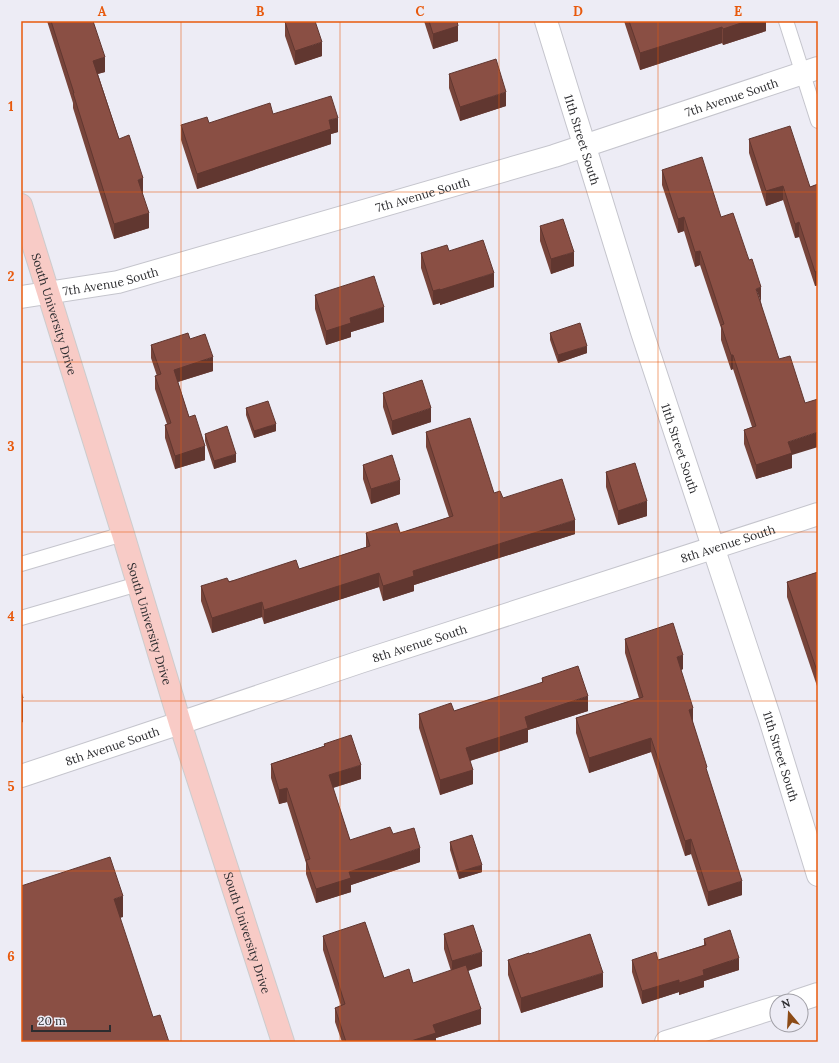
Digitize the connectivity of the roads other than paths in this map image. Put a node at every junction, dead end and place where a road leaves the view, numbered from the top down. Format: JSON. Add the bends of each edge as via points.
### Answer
{"nodes":[{"id":1,"x":546,"y":21,"type":"edge"},
{"id":2,"x":786,"y":21,"type":"edge"},
{"id":3,"x":810,"y":71,"type":"edge"},
{"id":4,"x":818,"y":121,"type":"edge"},
{"id":5,"x":585,"y":145,"type":"junction"},
{"id":6,"x":21,"y":205,"type":"edge"},
{"id":7,"x":48,"y":292,"type":"junction"},
{"id":8,"x":21,"y":296,"type":"edge"},
{"id":9,"x":818,"y":514,"type":"edge"},
{"id":10,"x":123,"y":534,"type":"junction"},
{"id":11,"x":713,"y":548,"type":"junction"},
{"id":12,"x":21,"y":564,"type":"edge"},
{"id":13,"x":138,"y":584,"type":"junction"},
{"id":14,"x":21,"y":618,"type":"edge"},
{"id":15,"x":180,"y":724,"type":"junction"},
{"id":16,"x":21,"y":776,"type":"edge"},
{"id":17,"x":818,"y":875,"type":"edge"},
{"id":18,"x":769,"y":1010,"type":"edge"},
{"id":19,"x":283,"y":1042,"type":"edge"},
{"id":20,"x":666,"y":1042,"type":"edge"}],
"edges":[{"from":1,"to":5,"type":"street","name":"11th Street South"},
{"from":2,"to":3,"type":"lane"},
{"from":3,"to":4,"type":"lane"},
{"from":3,"to":5,"type":"street","name":"7th Avenue South"},
{"from":5,"to":7,"type":"street","name":"7th Avenue South","via":[[118,282]]},
{"from":5,"to":11,"type":"street","name":"11th Street South","via":[[642,332]]},
{"from":6,"to":7,"type":"main road","name":"South University Drive"},
{"from":7,"to":8,"type":"street","name":"7th Avenue South"},
{"from":7,"to":10,"type":"main road","name":"South University Drive"},
{"from":9,"to":11,"type":"street","name":"8th Avenue South"},
{"from":10,"to":12,"type":"lane"},
{"from":10,"to":13,"type":"main road","name":"South University Drive"},
{"from":11,"to":15,"type":"street","name":"8th Avenue South","via":[[360,662]]},
{"from":11,"to":17,"type":"street","name":"11th Street South"},
{"from":13,"to":14,"type":"lane"},
{"from":13,"to":15,"type":"main road","name":"South University Drive"},
{"from":15,"to":16,"type":"street","name":"8th Avenue South"},
{"from":15,"to":19,"type":"main road","name":"South University Drive"},
{"from":18,"to":20,"type":"street"}]}
